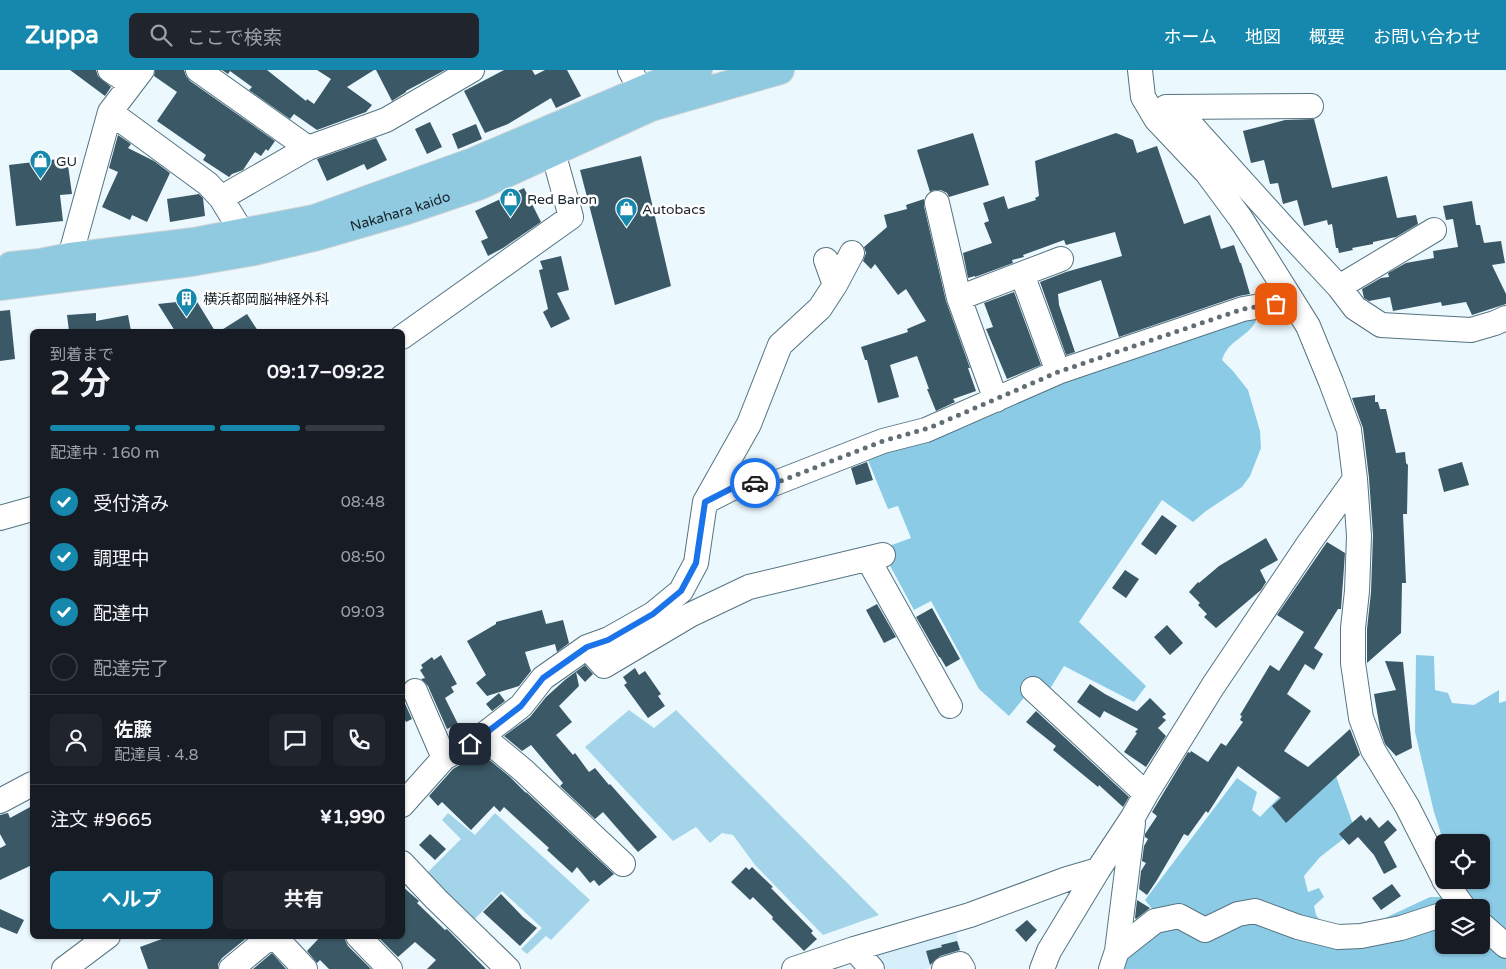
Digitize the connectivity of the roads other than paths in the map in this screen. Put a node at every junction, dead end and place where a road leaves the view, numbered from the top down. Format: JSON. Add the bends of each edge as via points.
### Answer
{"nodes":[{"id":1,"x":110,"y":70,"type":"edge"},
{"id":2,"x":198,"y":70,"type":"edge"},
{"id":3,"x":472,"y":70,"type":"edge"},
{"id":4,"x":698,"y":70,"type":"edge"},
{"id":5,"x":780,"y":70,"type":"edge"},
{"id":6,"x":1140,"y":70,"type":"edge"},
{"id":7,"x":136,"y":77,"type":"edge"},
{"id":8,"x":635,"y":81,"type":"edge"},
{"id":9,"x":1312,"y":106,"type":"dead end"},
{"id":10,"x":1149,"y":107,"type":"junction"},
{"id":11,"x":1175,"y":107,"type":"junction"},
{"id":12,"x":110,"y":112,"type":"junction"},
{"id":13,"x":548,"y":142,"type":"junction"},
{"id":14,"x":308,"y":148,"type":"junction"},
{"id":15,"x":221,"y":198,"type":"junction"},
{"id":16,"x":937,"y":203,"type":"dead end"},
{"id":17,"x":1434,"y":230,"type":"dead end"},
{"id":18,"x":243,"y":234,"type":"junction"},
{"id":19,"x":852,"y":253,"type":"dead end"},
{"id":20,"x":70,"y":257,"type":"junction"},
{"id":21,"x":826,"y":260,"type":"dead end"},
{"id":22,"x":1061,"y":260,"type":"dead end"},
{"id":23,"x":0,"y":267,"type":"edge"},
{"id":24,"x":1022,"y":274,"type":"junction"},
{"id":25,"x":835,"y":285,"type":"junction"},
{"id":26,"x":0,"y":286,"type":"edge"},
{"id":27,"x":1339,"y":287,"type":"junction"},
{"id":28,"x":959,"y":298,"type":"junction"},
{"id":29,"x":1292,"y":301,"type":"junction"},
{"id":30,"x":1506,"y":318,"type":"edge"},
{"id":31,"x":405,"y":335,"type":"edge"},
{"id":32,"x":1058,"y":372,"type":"junction"},
{"id":33,"x":996,"y":400,"type":"junction"},
{"id":34,"x":1355,"y":479,"type":"junction"},
{"id":35,"x":705,"y":502,"type":"junction"},
{"id":36,"x":30,"y":510,"type":"edge"},
{"id":37,"x":0,"y":518,"type":"edge"},
{"id":38,"x":587,"y":647,"type":"junction"},
{"id":39,"x":1033,"y":689,"type":"dead end"},
{"id":40,"x":415,"y":691,"type":"dead end"},
{"id":41,"x":950,"y":706,"type":"dead end"},
{"id":42,"x":482,"y":736,"type":"junction"},
{"id":43,"x":444,"y":758,"type":"junction"},
{"id":44,"x":30,"y":785,"type":"edge"},
{"id":45,"x":1146,"y":794,"type":"junction"},
{"id":46,"x":0,"y":800,"type":"edge"},
{"id":47,"x":405,"y":802,"type":"edge"},
{"id":48,"x":1133,"y":817,"type":"junction"},
{"id":49,"x":1435,"y":862,"type":"edge"},
{"id":50,"x":623,"y":864,"type":"dead end"},
{"id":51,"x":405,"y":866,"type":"edge"},
{"id":52,"x":1098,"y":870,"type":"junction"},
{"id":53,"x":1435,"y":917,"type":"edge"},
{"id":54,"x":1490,"y":932,"type":"edge"},
{"id":55,"x":104,"y":939,"type":"edge"},
{"id":56,"x":269,"y":939,"type":"edge"},
{"id":57,"x":276,"y":939,"type":"edge"},
{"id":58,"x":361,"y":939,"type":"edge"},
{"id":59,"x":1506,"y":946,"type":"edge"},
{"id":60,"x":854,"y":949,"type":"junction"},
{"id":61,"x":1114,"y":960,"type":"edge"},
{"id":62,"x":64,"y":969,"type":"edge"},
{"id":63,"x":231,"y":969,"type":"edge"},
{"id":64,"x":305,"y":969,"type":"edge"},
{"id":65,"x":390,"y":969,"type":"edge"},
{"id":66,"x":508,"y":969,"type":"edge"},
{"id":67,"x":794,"y":969,"type":"edge"},
{"id":68,"x":872,"y":969,"type":"edge"},
{"id":69,"x":944,"y":969,"type":"edge"},
{"id":70,"x":963,"y":969,"type":"edge"},
{"id":71,"x":1042,"y":969,"type":"edge"}],
"edges":[{"from":1,"to":7,"type":"street"},
{"from":2,"to":14,"type":"street"},
{"from":3,"to":14,"type":"street","via":[[386,120]]},
{"from":4,"to":8,"type":"main road","name":"Nakahara kaido"},
{"from":5,"to":13,"type":"main road","name":"Nakahara kaido","via":[[651,107]]},
{"from":6,"to":10,"type":"street","via":[[1143,97]]},
{"from":7,"to":12,"type":"street"},
{"from":8,"to":13,"type":"main road","name":"Nakahara kaido"},
{"from":9,"to":11,"type":"street"},
{"from":10,"to":11,"type":"street"},
{"from":10,"to":29,"type":"street","via":[[1156,119],[1207,173],[1241,219]]},
{"from":11,"to":27,"type":"street"},
{"from":12,"to":15,"type":"street","via":[[208,184]]},
{"from":12,"to":20,"type":"street"},
{"from":13,"to":18,"type":"main road","name":"Nakahara kaido","via":[[473,162],[323,216]]},
{"from":13,"to":26,"type":"main road","name":"Nakahara kaido","via":[[478,186],[314,237],[191,262]]},
{"from":13,"to":31,"type":"street","via":[[571,217]]},
{"from":14,"to":15,"type":"street"},
{"from":15,"to":18,"type":"street"},
{"from":16,"to":28,"type":"street"},
{"from":17,"to":27,"type":"street"},
{"from":18,"to":20,"type":"main road","name":"Nakahara kaido"},
{"from":19,"to":25,"type":"street"},
{"from":20,"to":23,"type":"main road","name":"Nakahara kaido"},
{"from":21,"to":25,"type":"street"},
{"from":22,"to":24,"type":"street"},
{"from":24,"to":28,"type":"street"},
{"from":24,"to":32,"type":"street"},
{"from":25,"to":35,"type":"street","via":[[820,308],[780,345],[749,424]]},
{"from":27,"to":30,"type":"street","via":[[1355,308],[1382,324],[1471,330]]},
{"from":28,"to":33,"type":"street"},
{"from":29,"to":32,"type":"street","via":[[1243,309]]},
{"from":29,"to":34,"type":"street","via":[[1308,326],[1349,430]]},
{"from":32,"to":33,"type":"street"},
{"from":33,"to":35,"type":"street","via":[[926,430],[883,441],[773,484],[742,483]]},
{"from":34,"to":45,"type":"street","via":[[1212,686]]},
{"from":34,"to":49,"type":"street","via":[[1359,536],[1353,663],[1361,718],[1373,750],[1407,806]]},
{"from":35,"to":38,"type":"street","via":[[696,563],[681,591],[653,614],[608,640]]},
{"from":36,"to":37,"type":"street"},
{"from":38,"to":41,"type":"street","via":[[604,666],[690,615],[748,588],[875,557]]},
{"from":38,"to":42,"type":"street","via":[[543,678],[521,706]]},
{"from":39,"to":45,"type":"street"},
{"from":40,"to":43,"type":"street"},
{"from":42,"to":43,"type":"street"},
{"from":42,"to":50,"type":"street"},
{"from":43,"to":47,"type":"street"},
{"from":44,"to":46,"type":"street"},
{"from":45,"to":48,"type":"street"},
{"from":48,"to":52,"type":"street"},
{"from":48,"to":61,"type":"street"},
{"from":51,"to":66,"type":"street"},
{"from":52,"to":60,"type":"street","via":[[1067,878],[970,915]]},
{"from":52,"to":71,"type":"street","via":[[1049,951]]},
{"from":53,"to":61,"type":"street","via":[[1401,928],[1338,937],[1298,928],[1255,911],[1238,914],[1205,930],[1180,916],[1154,921]]},
{"from":54,"to":59,"type":"street"},
{"from":55,"to":62,"type":"street"},
{"from":56,"to":63,"type":"street"},
{"from":57,"to":64,"type":"street"},
{"from":58,"to":65,"type":"street"},
{"from":60,"to":67,"type":"street"},
{"from":60,"to":68,"type":"street"},
{"from":69,"to":70,"type":"street","via":[[960,964]]}]}
